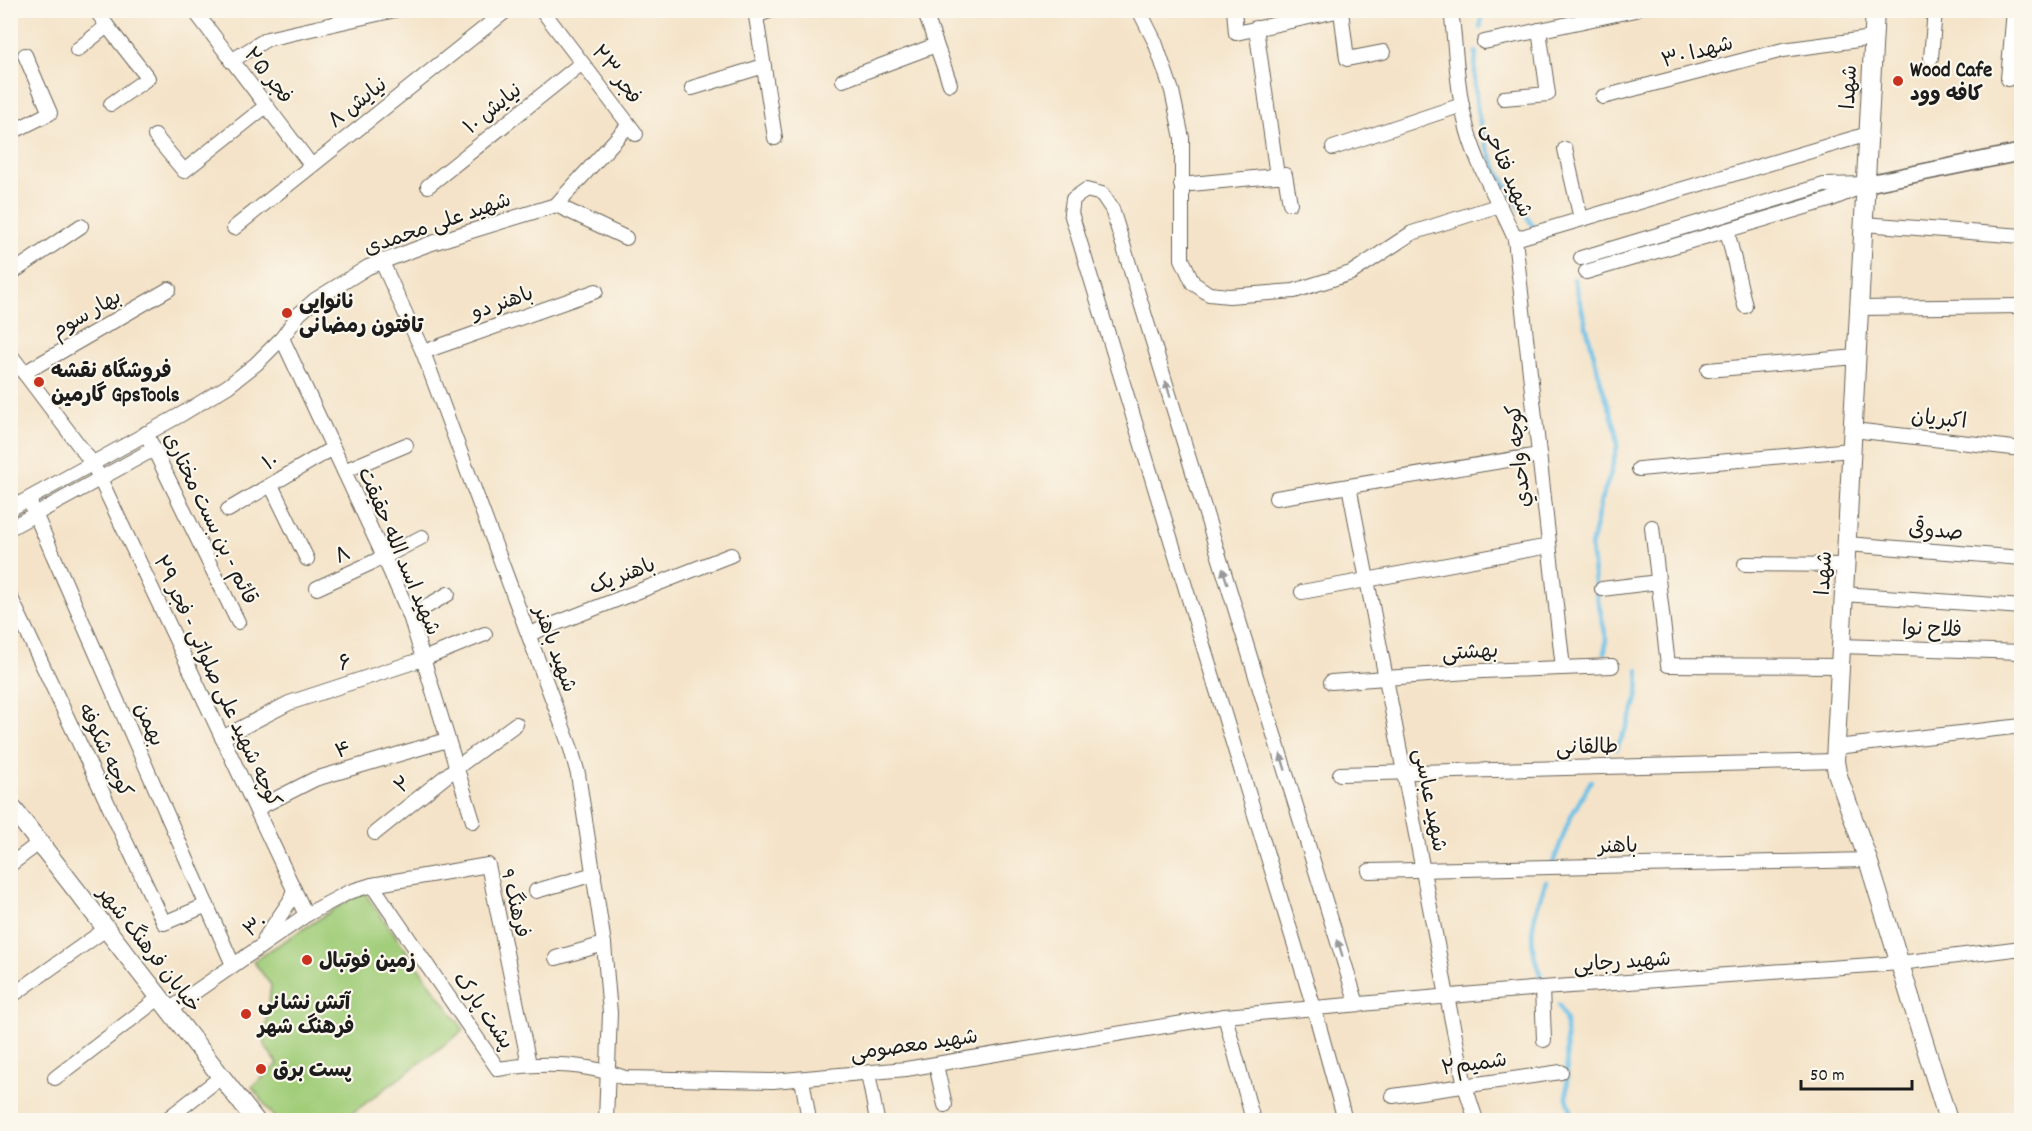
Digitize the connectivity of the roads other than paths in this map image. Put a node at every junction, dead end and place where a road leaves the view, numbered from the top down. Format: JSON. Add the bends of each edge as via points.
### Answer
{"nodes":[{"id":1,"x":96,"y":10,"type":"edge"},
{"id":2,"x":194,"y":10,"type":"edge"},
{"id":3,"x":395,"y":10,"type":"edge"},
{"id":4,"x":507,"y":10,"type":"edge"},
{"id":5,"x":542,"y":10,"type":"edge"},
{"id":6,"x":772,"y":10,"type":"edge"},
{"id":7,"x":924,"y":10,"type":"edge"},
{"id":8,"x":1139,"y":10,"type":"edge"},
{"id":9,"x":1234,"y":10,"type":"edge"},
{"id":10,"x":1451,"y":10,"type":"edge"},
{"id":11,"x":1635,"y":10,"type":"edge"},
{"id":12,"x":1875,"y":10,"type":"edge"},
{"id":13,"x":1935,"y":10,"type":"edge"},
{"id":14,"x":2014,"y":10,"type":"edge"},
{"id":15,"x":1341,"y":11,"type":"edge"},
{"id":16,"x":755,"y":13,"type":"edge"},
{"id":17,"x":107,"y":26,"type":"junction"},
{"id":18,"x":1256,"y":28,"type":"junction"},
{"id":19,"x":1539,"y":30,"type":"junction"},
{"id":20,"x":1873,"y":38,"type":"junction"},
{"id":21,"x":1485,"y":42,"type":"dead end"},
{"id":22,"x":936,"y":45,"type":"junction"},
{"id":23,"x":77,"y":50,"type":"dead end"},
{"id":24,"x":1383,"y":52,"type":"dead end"},
{"id":25,"x":25,"y":55,"type":"dead end"},
{"id":26,"x":1931,"y":58,"type":"dead end"},
{"id":27,"x":231,"y":61,"type":"junction"},
{"id":28,"x":582,"y":63,"type":"junction"},
{"id":29,"x":764,"y":66,"type":"junction"},
{"id":30,"x":2008,"y":79,"type":"dead end"},
{"id":31,"x":843,"y":80,"type":"dead end"},
{"id":32,"x":950,"y":84,"type":"dead end"},
{"id":33,"x":692,"y":88,"type":"dead end"},
{"id":34,"x":1603,"y":98,"type":"dead end"},
{"id":35,"x":1504,"y":99,"type":"dead end"},
{"id":36,"x":111,"y":104,"type":"dead end"},
{"id":37,"x":1462,"y":105,"type":"junction"},
{"id":38,"x":266,"y":106,"type":"junction"},
{"id":39,"x":10,"y":134,"type":"edge"},
{"id":40,"x":1868,"y":134,"type":"junction"},
{"id":41,"x":155,"y":136,"type":"dead end"},
{"id":42,"x":775,"y":138,"type":"dead end"},
{"id":43,"x":1333,"y":148,"type":"dead end"},
{"id":44,"x":1565,"y":148,"type":"dead end"},
{"id":45,"x":2022,"y":152,"type":"edge"},
{"id":46,"x":311,"y":165,"type":"junction"},
{"id":47,"x":1276,"y":176,"type":"junction"},
{"id":48,"x":1866,"y":184,"type":"junction"},
{"id":49,"x":1181,"y":185,"type":"junction"},
{"id":50,"x":428,"y":186,"type":"dead end"},
{"id":51,"x":1290,"y":203,"type":"dead end"},
{"id":52,"x":556,"y":205,"type":"junction"},
{"id":53,"x":1500,"y":205,"type":"junction"},
{"id":54,"x":1581,"y":219,"type":"junction"},
{"id":55,"x":1864,"y":224,"type":"junction"},
{"id":56,"x":81,"y":226,"type":"dead end"},
{"id":57,"x":234,"y":228,"type":"dead end"},
{"id":58,"x":1727,"y":230,"type":"junction"},
{"id":59,"x":1664,"y":232,"type":"junction"},
{"id":60,"x":2022,"y":236,"type":"edge"},
{"id":61,"x":626,"y":238,"type":"dead end"},
{"id":62,"x":1515,"y":239,"type":"junction"},
{"id":63,"x":1669,"y":248,"type":"junction"},
{"id":64,"x":1581,"y":258,"type":"dead end"},
{"id":65,"x":381,"y":260,"type":"junction"},
{"id":66,"x":1586,"y":273,"type":"dead end"},
{"id":67,"x":10,"y":274,"type":"edge"},
{"id":68,"x":169,"y":289,"type":"dead end"},
{"id":69,"x":596,"y":291,"type":"dead end"},
{"id":70,"x":1745,"y":306,"type":"dead end"},
{"id":71,"x":2022,"y":306,"type":"edge"},
{"id":72,"x":1859,"y":308,"type":"junction"},
{"id":73,"x":282,"y":338,"type":"junction"},
{"id":74,"x":423,"y":352,"type":"junction"},
{"id":75,"x":10,"y":354,"type":"edge"},
{"id":76,"x":1856,"y":357,"type":"junction"},
{"id":77,"x":1708,"y":370,"type":"dead end"},
{"id":78,"x":24,"y":373,"type":"junction"},
{"id":79,"x":1853,"y":430,"type":"junction"},
{"id":80,"x":146,"y":433,"type":"junction"},
{"id":81,"x":406,"y":445,"type":"dead end"},
{"id":82,"x":333,"y":448,"type":"junction"},
{"id":83,"x":154,"y":449,"type":"junction"},
{"id":84,"x":2022,"y":449,"type":"edge"},
{"id":85,"x":1851,"y":450,"type":"junction"},
{"id":86,"x":1539,"y":455,"type":"junction"},
{"id":87,"x":93,"y":464,"type":"junction"},
{"id":88,"x":1639,"y":469,"type":"dead end"},
{"id":89,"x":344,"y":471,"type":"junction"},
{"id":90,"x":100,"y":479,"type":"junction"},
{"id":91,"x":271,"y":484,"type":"junction"},
{"id":92,"x":1349,"y":486,"type":"junction"},
{"id":93,"x":1276,"y":498,"type":"dead end"},
{"id":94,"x":29,"y":500,"type":"junction"},
{"id":95,"x":10,"y":509,"type":"edge"},
{"id":96,"x":228,"y":510,"type":"dead end"},
{"id":97,"x":35,"y":515,"type":"junction"},
{"id":98,"x":1652,"y":527,"type":"dead end"},
{"id":99,"x":10,"y":528,"type":"edge"},
{"id":100,"x":422,"y":537,"type":"dead end"},
{"id":101,"x":1847,"y":544,"type":"junction"},
{"id":102,"x":1549,"y":546,"type":"junction"},
{"id":103,"x":731,"y":555,"type":"dead end"},
{"id":104,"x":384,"y":557,"type":"junction"},
{"id":105,"x":2022,"y":558,"type":"edge"},
{"id":106,"x":307,"y":559,"type":"dead end"},
{"id":107,"x":1745,"y":564,"type":"dead end"},
{"id":108,"x":1846,"y":565,"type":"junction"},
{"id":109,"x":1367,"y":580,"type":"junction"},
{"id":110,"x":1658,"y":582,"type":"junction"},
{"id":111,"x":317,"y":588,"type":"dead end"},
{"id":112,"x":1602,"y":590,"type":"dead end"},
{"id":113,"x":1302,"y":592,"type":"dead end"},
{"id":114,"x":448,"y":594,"type":"dead end"},
{"id":115,"x":1844,"y":594,"type":"junction"},
{"id":116,"x":10,"y":596,"type":"edge"},
{"id":117,"x":2022,"y":607,"type":"edge"},
{"id":118,"x":410,"y":616,"type":"junction"},
{"id":119,"x":238,"y":622,"type":"dead end"},
{"id":120,"x":485,"y":634,"type":"dead end"},
{"id":121,"x":529,"y":634,"type":"junction"},
{"id":122,"x":1841,"y":646,"type":"junction"},
{"id":123,"x":2022,"y":652,"type":"edge"},
{"id":124,"x":423,"y":659,"type":"junction"},
{"id":125,"x":1612,"y":666,"type":"dead end"},
{"id":126,"x":1840,"y":666,"type":"junction"},
{"id":127,"x":1563,"y":668,"type":"junction"},
{"id":128,"x":1386,"y":678,"type":"junction"},
{"id":129,"x":1331,"y":682,"type":"dead end"},
{"id":130,"x":516,"y":724,"type":"dead end"},
{"id":131,"x":2022,"y":726,"type":"edge"},
{"id":132,"x":222,"y":738,"type":"junction"},
{"id":133,"x":447,"y":740,"type":"junction"},
{"id":134,"x":1836,"y":754,"type":"junction"},
{"id":135,"x":456,"y":768,"type":"junction"},
{"id":136,"x":1404,"y":771,"type":"junction"},
{"id":137,"x":1340,"y":774,"type":"dead end"},
{"id":138,"x":10,"y":805,"type":"edge"},
{"id":139,"x":256,"y":809,"type":"junction"},
{"id":140,"x":473,"y":821,"type":"dead end"},
{"id":141,"x":375,"y":833,"type":"dead end"},
{"id":142,"x":39,"y":843,"type":"junction"},
{"id":143,"x":1868,"y":860,"type":"junction"},
{"id":144,"x":10,"y":865,"type":"edge"},
{"id":145,"x":1423,"y":870,"type":"junction"},
{"id":146,"x":1370,"y":872,"type":"dead end"},
{"id":147,"x":594,"y":874,"type":"junction"},
{"id":148,"x":372,"y":885,"type":"junction"},
{"id":149,"x":294,"y":889,"type":"junction"},
{"id":150,"x":536,"y":891,"type":"dead end"},
{"id":151,"x":207,"y":905,"type":"junction"},
{"id":152,"x":306,"y":915,"type":"junction"},
{"id":153,"x":106,"y":929,"type":"junction"},
{"id":154,"x":604,"y":944,"type":"junction"},
{"id":155,"x":258,"y":948,"type":"junction"},
{"id":156,"x":2022,"y":948,"type":"edge"},
{"id":157,"x":556,"y":958,"type":"dead end"},
{"id":158,"x":1900,"y":963,"type":"junction"},
{"id":159,"x":233,"y":965,"type":"junction"},
{"id":160,"x":1542,"y":987,"type":"junction"},
{"id":161,"x":1447,"y":996,"type":"junction"},
{"id":162,"x":10,"y":998,"type":"edge"},
{"id":163,"x":164,"y":1004,"type":"junction"},
{"id":164,"x":1357,"y":1004,"type":"junction"},
{"id":165,"x":1314,"y":1008,"type":"junction"},
{"id":166,"x":1225,"y":1016,"type":"junction"},
{"id":167,"x":1544,"y":1040,"type":"dead end"},
{"id":168,"x":529,"y":1064,"type":"junction"},
{"id":169,"x":936,"y":1065,"type":"junction"},
{"id":170,"x":608,"y":1072,"type":"junction"},
{"id":171,"x":1561,"y":1072,"type":"dead end"},
{"id":172,"x":868,"y":1073,"type":"junction"},
{"id":173,"x":221,"y":1077,"type":"junction"},
{"id":174,"x":55,"y":1078,"type":"dead end"},
{"id":175,"x":802,"y":1079,"type":"junction"},
{"id":176,"x":1465,"y":1086,"type":"junction"},
{"id":177,"x":1393,"y":1096,"type":"dead end"},
{"id":178,"x":945,"y":1105,"type":"dead end"},
{"id":179,"x":166,"y":1120,"type":"edge"},
{"id":180,"x":255,"y":1120,"type":"edge"},
{"id":181,"x":606,"y":1120,"type":"edge"},
{"id":182,"x":809,"y":1120,"type":"edge"},
{"id":183,"x":877,"y":1120,"type":"edge"},
{"id":184,"x":1253,"y":1120,"type":"edge"},
{"id":185,"x":1345,"y":1120,"type":"edge"},
{"id":186,"x":1476,"y":1120,"type":"edge"},
{"id":187,"x":1948,"y":1120,"type":"edge"}],
"edges":[{"from":1,"to":17,"type":"street"},
{"from":2,"to":27,"type":"street","name":"فجر ۲۵"},
{"from":3,"to":27,"type":"street","via":[[267,39]]},
{"from":4,"to":46,"type":"street","name":"نیایش ۸"},
{"from":5,"to":28,"type":"street","name":"فجر ۲۳"},
{"from":6,"to":16,"type":"street"},
{"from":7,"to":22,"type":"street"},
{"from":8,"to":49,"type":"street","via":[[1172,92],[1182,138]]},
{"from":9,"to":18,"type":"street","via":[[1236,33]]},
{"from":10,"to":37,"type":"street","name":"شهید فتاحی"},
{"from":11,"to":19,"type":"street"},
{"from":12,"to":20,"type":"main road","name":"شهدا"},
{"from":13,"to":26,"type":"street"},
{"from":14,"to":30,"type":"street"},
{"from":15,"to":18,"type":"street"},
{"from":15,"to":24,"type":"street","via":[[1347,59]]},
{"from":16,"to":29,"type":"street"},
{"from":17,"to":23,"type":"street"},
{"from":17,"to":36,"type":"street","via":[[148,78]]},
{"from":18,"to":47,"type":"street"},
{"from":19,"to":21,"type":"street"},
{"from":19,"to":35,"type":"street","via":[[1548,94]]},
{"from":20,"to":34,"type":"street","name":"شهدا ۳۰","via":[[1783,50]]},
{"from":20,"to":40,"type":"main road","name":"شهدا"},
{"from":22,"to":31,"type":"street"},
{"from":22,"to":32,"type":"street"},
{"from":25,"to":39,"type":"street","via":[[50,112]]},
{"from":27,"to":38,"type":"street","name":"فجر ۲۵"},
{"from":28,"to":50,"type":"street","name":"نیایش ۱۰"},
{"from":28,"to":52,"type":"street","name":"فجر ۲۳","via":[[633,129]]},
{"from":29,"to":33,"type":"street"},
{"from":29,"to":42,"type":"street"},
{"from":37,"to":43,"type":"street"},
{"from":37,"to":53,"type":"street","name":"شهید فتاحی","via":[[1480,168]]},
{"from":38,"to":41,"type":"street","via":[[184,171]]},
{"from":38,"to":46,"type":"street","name":"فجر ۲۵"},
{"from":40,"to":48,"type":"main road","name":"شهدا"},
{"from":40,"to":54,"type":"street"},
{"from":44,"to":54,"type":"street"},
{"from":45,"to":48,"type":"street"},
{"from":46,"to":57,"type":"street","name":"نیایش ۸"},
{"from":47,"to":49,"type":"street"},
{"from":47,"to":51,"type":"street","via":[[1285,175]]},
{"from":48,"to":55,"type":"main road","name":"شهدا"},
{"from":48,"to":58,"type":"street","via":[[1829,200]]},
{"from":48,"to":59,"type":"street","via":[[1824,184]]},
{"from":49,"to":53,"type":"street","via":[[1182,260],[1193,283],[1209,294],[1229,296],[1294,291],[1351,273],[1412,233]]},
{"from":52,"to":61,"type":"street"},
{"from":52,"to":65,"type":"street","name":"شهید علی محمدی"},
{"from":53,"to":62,"type":"street","name":"شهید فتاحی"},
{"from":54,"to":62,"type":"street"},
{"from":55,"to":60,"type":"street"},
{"from":55,"to":72,"type":"main road","name":"شهدا"},
{"from":56,"to":67,"type":"street"},
{"from":58,"to":63,"type":"street"},
{"from":58,"to":70,"type":"street"},
{"from":59,"to":63,"type":"street"},
{"from":59,"to":64,"type":"street"},
{"from":62,"to":86,"type":"street","name":"كوچه واحدي"},
{"from":63,"to":66,"type":"street"},
{"from":65,"to":73,"type":"street","name":"شهید علی محمدی","via":[[315,300]]},
{"from":65,"to":74,"type":"street","name":"شهید باهنر"},
{"from":68,"to":78,"type":"street","name":"بهار سوم"},
{"from":69,"to":74,"type":"street","name":"باهنر دو"},
{"from":71,"to":72,"type":"street"},
{"from":72,"to":76,"type":"main road","name":"شهدا"},
{"from":73,"to":80,"type":"street","name":"شهید علی محمدی","via":[[228,386]]},
{"from":73,"to":82,"type":"street","name":"شهید اسد الله حقیقت"},
{"from":74,"to":121,"type":"street","name":"شهید باهنر"},
{"from":75,"to":78,"type":"street","name":"کوچه شهید علی صلواتی - فجر ۲۹"},
{"from":76,"to":77,"type":"street"},
{"from":76,"to":79,"type":"main road","name":"شهدا"},
{"from":78,"to":87,"type":"street","name":"کوچه شهید علی صلواتی - فجر ۲۹"},
{"from":79,"to":84,"type":"street","name":"اکبریان"},
{"from":79,"to":85,"type":"main road","name":"شهدا"},
{"from":80,"to":83,"type":"street","name":"قائم - بن بست مختاری"},
{"from":80,"to":87,"type":"street","name":"شهید علی محمدی"},
{"from":81,"to":89,"type":"street"},
{"from":82,"to":89,"type":"street","name":"شهید اسد الله حقیقت"},
{"from":82,"to":91,"type":"street","name":"۱۰"},
{"from":83,"to":90,"type":"street"},
{"from":83,"to":119,"type":"street","name":"قائم - بن بست مختاری"},
{"from":85,"to":88,"type":"street"},
{"from":85,"to":101,"type":"main road","name":"شهدا"},
{"from":86,"to":92,"type":"street"},
{"from":86,"to":102,"type":"street","name":"كوچه واحدي"},
{"from":87,"to":90,"type":"street","name":"کوچه شهید علی صلواتی - فجر ۲۹"},
{"from":87,"to":94,"type":"street","name":"شهید علی محمدی"},
{"from":89,"to":104,"type":"street","name":"شهید اسد الله حقیقت"},
{"from":90,"to":97,"type":"street"},
{"from":90,"to":132,"type":"street","name":"کوچه شهید علی صلواتی - فجر ۲۹"},
{"from":91,"to":96,"type":"street","name":"۱۰"},
{"from":91,"to":106,"type":"street"},
{"from":92,"to":93,"type":"street"},
{"from":92,"to":109,"type":"street","name":"شهید عباسی"},
{"from":94,"to":95,"type":"street","name":"شهید علی محمدی"},
{"from":94,"to":97,"type":"street","name":"بهمن"},
{"from":97,"to":99,"type":"street"},
{"from":97,"to":151,"type":"street","name":"بهمن"},
{"from":98,"to":110,"type":"street"},
{"from":100,"to":104,"type":"street","name":"۸"},
{"from":101,"to":105,"type":"street","name":"صدوقی"},
{"from":101,"to":108,"type":"main road","name":"شهدا"},
{"from":102,"to":109,"type":"street"},
{"from":102,"to":127,"type":"street","name":"كوچه واحدي"},
{"from":103,"to":121,"type":"street","name":"باهنر یک"},
{"from":104,"to":111,"type":"street","name":"۸"},
{"from":104,"to":118,"type":"street","name":"شهید اسد الله حقیقت"},
{"from":107,"to":108,"type":"street"},
{"from":108,"to":115,"type":"main road","name":"شهدا"},
{"from":109,"to":113,"type":"street"},
{"from":109,"to":128,"type":"street","name":"شهید عباسی"},
{"from":110,"to":112,"type":"street"},
{"from":110,"to":126,"type":"street","via":[[1668,664]]},
{"from":114,"to":118,"type":"street"},
{"from":115,"to":117,"type":"street"},
{"from":115,"to":122,"type":"main road","name":"شهدا"},
{"from":116,"to":151,"type":"street","name":"کوچه شکوفه","via":[[164,922]]},
{"from":118,"to":124,"type":"street","name":"شهید اسد الله حقیقت"},
{"from":120,"to":124,"type":"street","name":"۶"},
{"from":121,"to":147,"type":"street","name":"شهید باهنر","via":[[574,757]]},
{"from":122,"to":123,"type":"street","name":"فلاح نوا"},
{"from":122,"to":126,"type":"main road","name":"شهدا"},
{"from":124,"to":132,"type":"street","name":"۶","via":[[289,703]]},
{"from":124,"to":133,"type":"street","name":"شهید اسد الله حقیقت"},
{"from":125,"to":127,"type":"street","name":"بهشتی"},
{"from":126,"to":134,"type":"main road","name":"شهدا"},
{"from":127,"to":128,"type":"street","name":"بهشتی"},
{"from":128,"to":129,"type":"street","name":"بهشتی"},
{"from":128,"to":136,"type":"street","name":"شهید عباسی"},
{"from":130,"to":135,"type":"street","name":"۲"},
{"from":131,"to":134,"type":"street","name":"طالقانی"},
{"from":132,"to":139,"type":"street","name":"کوچه شهید علی صلواتی - فجر ۲۹"},
{"from":133,"to":135,"type":"street","name":"شهید اسد الله حقیقت"},
{"from":133,"to":139,"type":"street","name":"۴","via":[[315,779]]},
{"from":134,"to":136,"type":"street","name":"طالقانی"},
{"from":134,"to":143,"type":"main road","name":"شهدا","via":[[1837,773]]},
{"from":135,"to":140,"type":"street","name":"شهید اسد الله حقیقت"},
{"from":135,"to":141,"type":"street","name":"۲"},
{"from":136,"to":137,"type":"street","name":"طالقانی"},
{"from":136,"to":145,"type":"street","name":"شهید عباسی"},
{"from":138,"to":142,"type":"main road","name":"خیابان فرهنگ شهر"},
{"from":139,"to":149,"type":"street","name":"کوچه شهید علی صلواتی - فجر ۲۹"},
{"from":142,"to":144,"type":"street"},
{"from":142,"to":153,"type":"main road","name":"خیابان فرهنگ شهر"},
{"from":143,"to":145,"type":"street","name":"باهنر"},
{"from":143,"to":158,"type":"main road","name":"شهدا"},
{"from":145,"to":146,"type":"street","name":"باهنر"},
{"from":145,"to":161,"type":"street","name":"شهید عباسی"},
{"from":147,"to":150,"type":"street"},
{"from":147,"to":154,"type":"street","name":"شهید باهنر"},
{"from":148,"to":152,"type":"street","name":"۳۰","via":[[349,892]]},
{"from":148,"to":168,"type":"street","name":"پشت پارک","via":[[498,1069]]},
{"from":148,"to":168,"type":"street","name":"فرهنگ 9","via":[[488,865]]},
{"from":149,"to":152,"type":"street","name":"کوچه شهید علی صلواتی - فجر ۲۹"},
{"from":149,"to":155,"type":"street","via":[[290,902]]},
{"from":151,"to":159,"type":"street","name":"بهمن"},
{"from":152,"to":155,"type":"street","name":"۳۰"},
{"from":153,"to":162,"type":"street"},
{"from":153,"to":163,"type":"main road","name":"خیابان فرهنگ شهر"},
{"from":154,"to":157,"type":"street"},
{"from":154,"to":170,"type":"street","name":"شهید باهنر","via":[[610,1013]]},
{"from":155,"to":159,"type":"street","name":"۳۰"},
{"from":156,"to":158,"type":"street","name":"شهید رجایی"},
{"from":158,"to":160,"type":"street","name":"شهید رجایی"},
{"from":158,"to":187,"type":"main road","name":"شهدا"},
{"from":159,"to":163,"type":"street","name":"۳۰"},
{"from":160,"to":161,"type":"street","name":"شهید رجایی"},
{"from":160,"to":167,"type":"street"},
{"from":161,"to":164,"type":"street","name":"شهید رجایی"},
{"from":161,"to":176,"type":"street","name":"شهید عباسی"},
{"from":163,"to":173,"type":"main road","name":"خیابان فرهنگ شهر"},
{"from":163,"to":174,"type":"street","name":"۳۰"},
{"from":164,"to":165,"type":"street","name":"شهید رجایی"},
{"from":164,"to":165,"type":"street","one_way":true,"via":[[1112,209],[1102,195],[1086,190],[1073,199],[1071,213]]},
{"from":165,"to":166,"type":"street","name":"شهید رجایی"},
{"from":165,"to":185,"type":"street"},
{"from":166,"to":169,"type":"street","name":"شهید معصومی"},
{"from":166,"to":184,"type":"street"},
{"from":168,"to":170,"type":"street","name":"پشت پارک","via":[[558,1063]]},
{"from":169,"to":172,"type":"street","name":"شهید معصومی"},
{"from":169,"to":178,"type":"street"},
{"from":170,"to":175,"type":"street","name":"شهید معصومی","via":[[625,1078]]},
{"from":170,"to":181,"type":"street","name":"شهید باهنر"},
{"from":171,"to":176,"type":"street","name":"شمیم۲"},
{"from":172,"to":175,"type":"street","name":"شهید معصومی"},
{"from":172,"to":183,"type":"street"},
{"from":173,"to":179,"type":"street"},
{"from":173,"to":180,"type":"main road","name":"خیابان فرهنگ شهر"},
{"from":175,"to":182,"type":"street"},
{"from":176,"to":177,"type":"street","name":"شمیم۲"},
{"from":176,"to":186,"type":"street","name":"شهید عباسی"}]}
